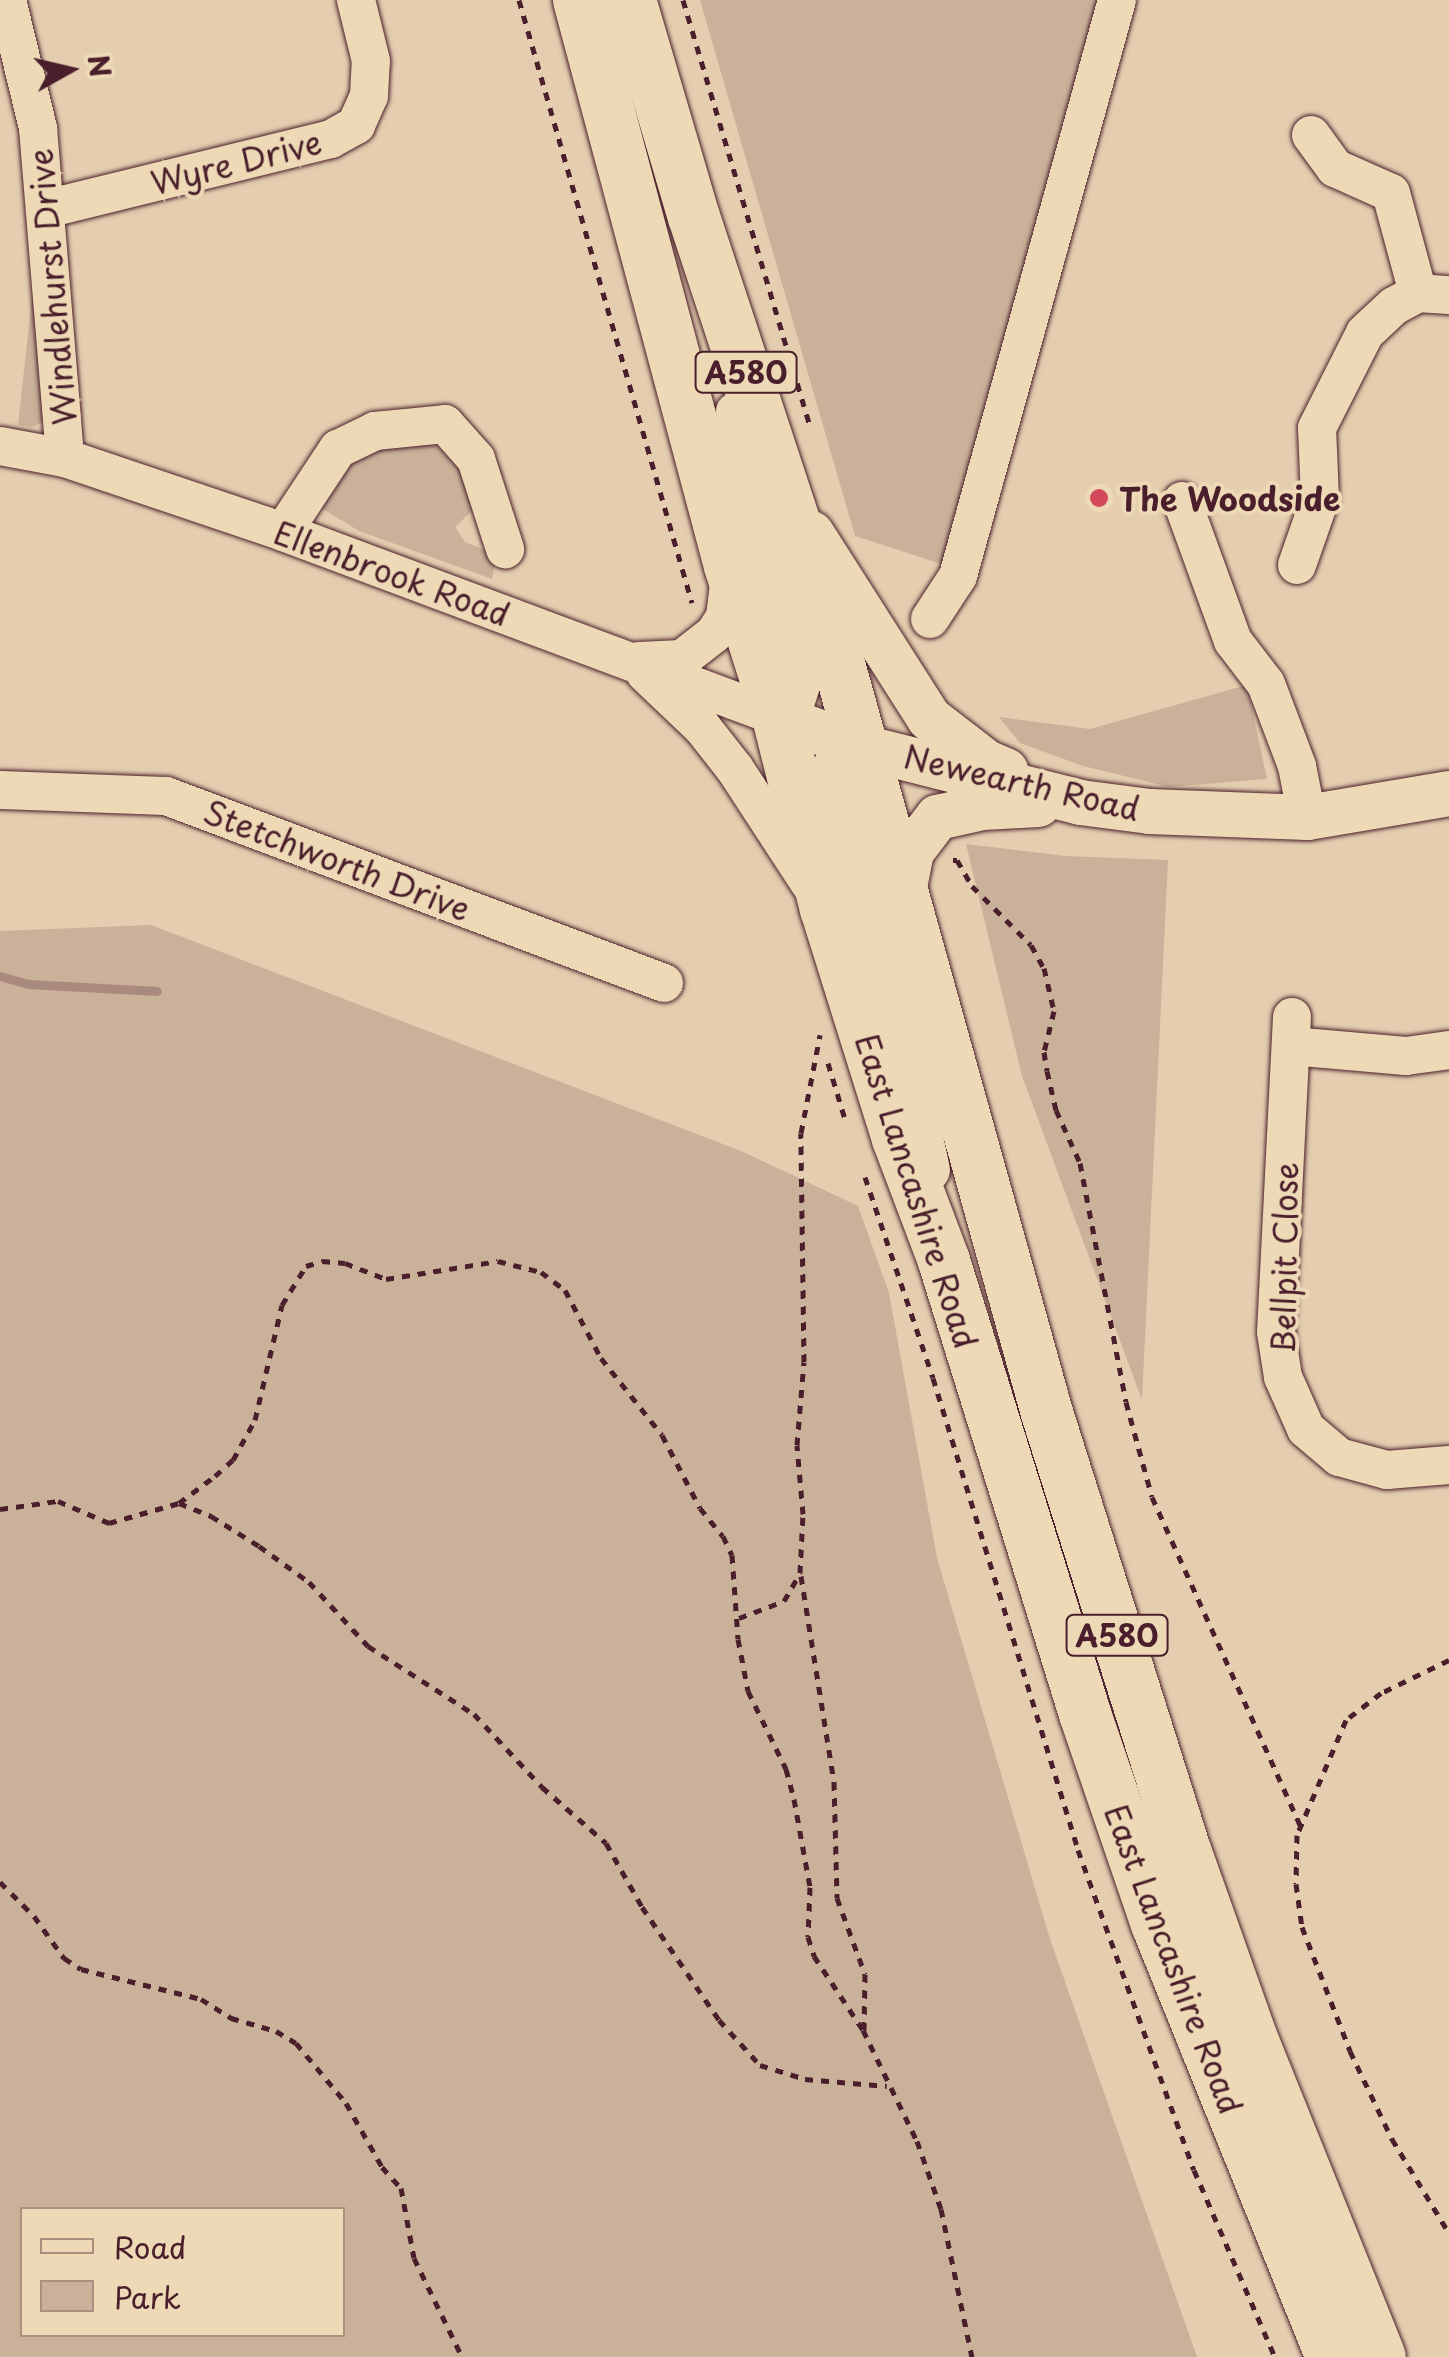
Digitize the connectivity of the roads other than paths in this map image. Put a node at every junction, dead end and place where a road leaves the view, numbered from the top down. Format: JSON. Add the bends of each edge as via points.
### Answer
{"nodes":[{"id":1,"x":7,"y":0,"type":"edge"},
{"id":2,"x":356,"y":0,"type":"edge"},
{"id":3,"x":579,"y":0,"type":"edge"},
{"id":4,"x":630,"y":0,"type":"edge"},
{"id":5,"x":1117,"y":0,"type":"edge"},
{"id":6,"x":1311,"y":136,"type":"dead end"},
{"id":7,"x":46,"y":209,"type":"junction"},
{"id":8,"x":694,"y":217,"type":"junction"},
{"id":9,"x":1434,"y":294,"type":"edge"},
{"id":10,"x":0,"y":446,"type":"edge"},
{"id":11,"x":65,"y":458,"type":"junction"},
{"id":12,"x":785,"y":488,"type":"junction"},
{"id":13,"x":1182,"y":501,"type":"dead end"},
{"id":14,"x":282,"y":532,"type":"junction"},
{"id":15,"x":505,"y":550,"type":"dead end"},
{"id":16,"x":1296,"y":564,"type":"dead end"},
{"id":17,"x":730,"y":566,"type":"junction"},
{"id":18,"x":930,"y":619,"type":"dead end"},
{"id":19,"x":632,"y":661,"type":"junction"},
{"id":20,"x":778,"y":717,"type":"junction"},
{"id":21,"x":859,"y":746,"type":"junction"},
{"id":22,"x":0,"y":790,"type":"edge"},
{"id":23,"x":1449,"y":793,"type":"edge"},
{"id":24,"x":1080,"y":802,"type":"junction"},
{"id":25,"x":1307,"y":818,"type":"junction"},
{"id":26,"x":902,"y":897,"type":"junction"},
{"id":27,"x":826,"y":909,"type":"junction"},
{"id":28,"x":664,"y":984,"type":"dead end"},
{"id":29,"x":1449,"y":1050,"type":"edge"},
{"id":30,"x":944,"y":1261,"type":"junction"},
{"id":31,"x":1449,"y":1464,"type":"edge"},
{"id":32,"x":1332,"y":2357,"type":"edge"},
{"id":33,"x":1380,"y":2357,"type":"edge"}],
"edges":[{"from":1,"to":7,"type":"street","name":"Windlehurst Drive","via":[[38,128]]},
{"from":2,"to":7,"type":"street","name":"Wyre Drive","via":[[371,61],[369,96],[356,125],[331,138]]},
{"from":3,"to":17,"type":"highway","name":"East Lancashire Road","number":"A580"},
{"from":4,"to":8,"type":"highway","name":"East Lancashire Road","number":"A580"},
{"from":5,"to":18,"type":"street","via":[[958,576]]},
{"from":6,"to":9,"type":"street","via":[[1335,168],[1390,193]]},
{"from":7,"to":11,"type":"street","name":"Windlehurst Drive"},
{"from":8,"to":12,"type":"highway","name":"East Lancashire Road","number":"A580"},
{"from":8,"to":20,"type":"street","via":[[743,448],[799,649],[804,679],[796,702]]},
{"from":9,"to":16,"type":"street","via":[[1394,306],[1365,333],[1316,428],[1320,499]]},
{"from":10,"to":11,"type":"street","name":"Ellenbrook Road"},
{"from":11,"to":14,"type":"street","name":"Ellenbrook Road"},
{"from":12,"to":21,"type":"highway","name":"East Lancashire Road","number":"A580"},
{"from":12,"to":24,"type":"main road","via":[[929,718],[986,762]]},
{"from":13,"to":25,"type":"street","via":[[1234,641],[1266,684],[1297,766]]},
{"from":14,"to":15,"type":"street","via":[[338,449],[375,431],[445,424],[476,459]]},
{"from":14,"to":19,"type":"street","name":"Ellenbrook Road"},
{"from":17,"to":19,"type":"street","via":[[730,596],[714,634],[682,658]]},
{"from":17,"to":20,"type":"highway","name":"East Lancashire Road","number":"A580"},
{"from":19,"to":20,"type":"street","name":"Ellenbrook Road"},
{"from":19,"to":27,"type":"street","via":[[724,755]]},
{"from":20,"to":21,"type":"main road","name":"Newearth Road"},
{"from":20,"to":27,"type":"highway","name":"East Lancashire Road","number":"A580"},
{"from":21,"to":24,"type":"main road","name":"Newearth Road"},
{"from":21,"to":26,"type":"highway","name":"East Lancashire Road","number":"A580"},
{"from":21,"to":30,"type":"main road","via":[[832,771],[833,790],[892,1005]]},
{"from":22,"to":28,"type":"street","name":"Stetchworth Drive","via":[[166,796]]},
{"from":23,"to":25,"type":"main road","name":"Newearth Road"},
{"from":24,"to":25,"type":"main road","name":"Newearth Road"},
{"from":24,"to":26,"type":"main road","via":[[982,806],[937,817],[911,851]]},
{"from":26,"to":33,"type":"highway","name":"East Lancashire Road","number":"A580","via":[[1047,1413],[1186,1853],[1250,2034]]},
{"from":27,"to":30,"type":"highway","name":"East Lancashire Road","number":"A580"},
{"from":29,"to":31,"type":"street","name":"Bellpit Close","via":[[1406,1056],[1292,1031],[1276,1332],[1283,1377],[1306,1429],[1339,1456],[1386,1470]]},
{"from":30,"to":32,"type":"highway","name":"East Lancashire Road","number":"A580","via":[[1078,1696],[1157,1924]]}]}
